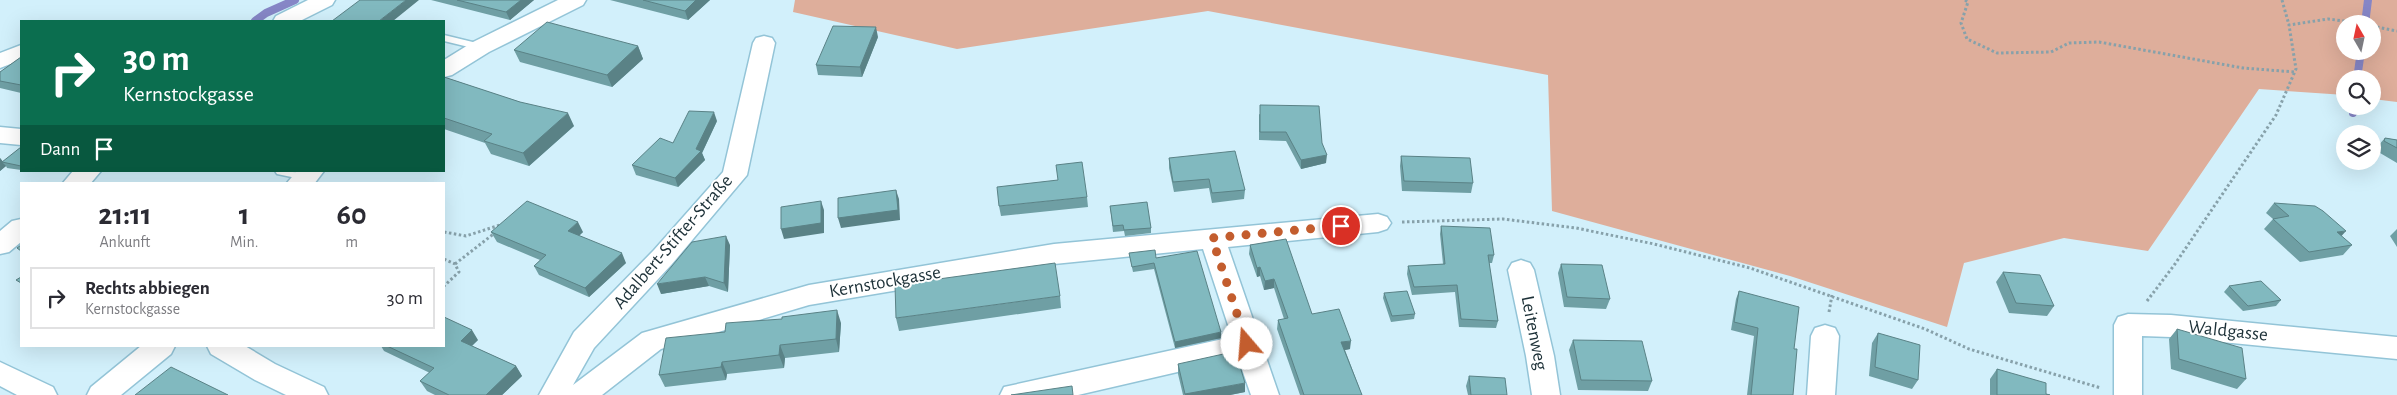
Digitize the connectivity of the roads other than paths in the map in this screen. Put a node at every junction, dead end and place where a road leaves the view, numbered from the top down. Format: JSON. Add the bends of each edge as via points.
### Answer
{"nodes":[{"id":1,"x":324,"y":0,"type":"edge"},
{"id":2,"x":575,"y":0,"type":"edge"},
{"id":3,"x":286,"y":20,"type":"edge"},
{"id":4,"x":445,"y":38,"type":"edge"},
{"id":5,"x":764,"y":43,"type":"dead end"},
{"id":6,"x":480,"y":47,"type":"junction"},
{"id":7,"x":20,"y":52,"type":"edge"},
{"id":8,"x":0,"y":61,"type":"edge"},
{"id":9,"x":445,"y":69,"type":"edge"},
{"id":10,"x":0,"y":135,"type":"edge"},
{"id":11,"x":20,"y":137,"type":"edge"},
{"id":12,"x":88,"y":172,"type":"edge"},
{"id":13,"x":285,"y":172,"type":"edge"},
{"id":14,"x":306,"y":177,"type":"edge"},
{"id":15,"x":76,"y":182,"type":"edge"},
{"id":16,"x":1378,"y":223,"type":"road end"},
{"id":17,"x":20,"y":229,"type":"edge"},
{"id":18,"x":1212,"y":238,"type":"junction"},
{"id":19,"x":0,"y":245,"type":"edge"},
{"id":20,"x":1521,"y":270,"type":"dead end"},
{"id":21,"x":1825,"y":336,"type":"dead end"},
{"id":22,"x":1247,"y":344,"type":"junction"},
{"id":23,"x":160,"y":347,"type":"edge"},
{"id":24,"x":223,"y":347,"type":"edge"},
{"id":25,"x":2397,"y":348,"type":"edge"},
{"id":26,"x":0,"y":373,"type":"edge"},
{"id":27,"x":2117,"y":392,"type":"edge"},
{"id":28,"x":43,"y":395,"type":"edge"},
{"id":29,"x":101,"y":395,"type":"edge"},
{"id":30,"x":314,"y":395,"type":"edge"},
{"id":31,"x":553,"y":395,"type":"edge"},
{"id":32,"x":581,"y":395,"type":"edge"},
{"id":33,"x":1014,"y":395,"type":"edge"},
{"id":34,"x":1265,"y":395,"type":"edge"},
{"id":35,"x":1546,"y":395,"type":"edge"},
{"id":36,"x":1821,"y":395,"type":"edge"}],
"edges":[{"from":1,"to":3,"type":"street"},
{"from":2,"to":6,"type":"street"},
{"from":4,"to":6,"type":"lane"},
{"from":5,"to":31,"type":"street","name":"Adalbert-Stifter-Straße","via":[[735,175],[584,340]]},
{"from":6,"to":9,"type":"street"},
{"from":7,"to":8,"type":"street"},
{"from":10,"to":11,"type":"street"},
{"from":12,"to":15,"type":"street"},
{"from":13,"to":14,"type":"lane"},
{"from":16,"to":18,"type":"street","name":"Kernstockgasse"},
{"from":17,"to":19,"type":"street"},
{"from":18,"to":22,"type":"street"},
{"from":18,"to":32,"type":"street","name":"Kernstockgasse","via":[[1054,254],[809,295],[652,341]]},
{"from":20,"to":35,"type":"street","name":"Leitenweg"},
{"from":21,"to":36,"type":"street"},
{"from":22,"to":33,"type":"street","via":[[1067,386]]},
{"from":22,"to":34,"type":"street"},
{"from":23,"to":29,"type":"street"},
{"from":24,"to":30,"type":"street"},
{"from":25,"to":27,"type":"street","name":"Waldgasse","via":[[2171,326],[2128,325]]},
{"from":26,"to":28,"type":"street"}]}
